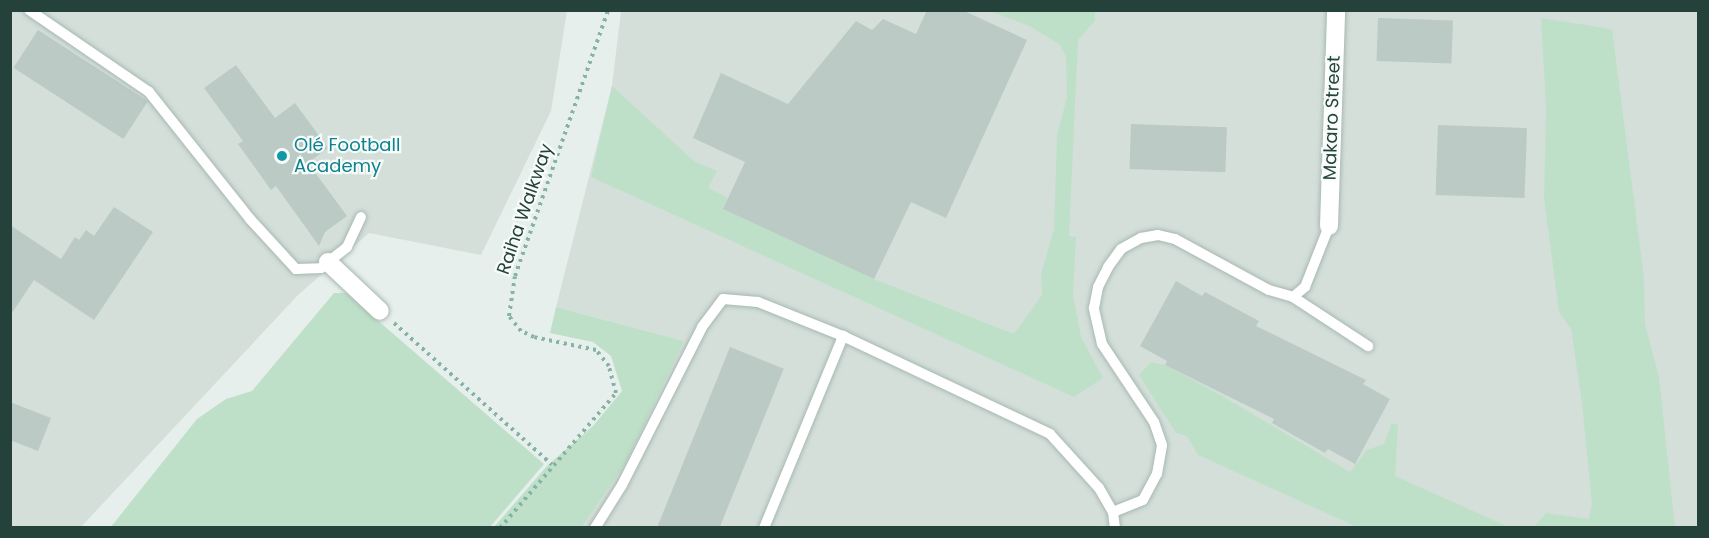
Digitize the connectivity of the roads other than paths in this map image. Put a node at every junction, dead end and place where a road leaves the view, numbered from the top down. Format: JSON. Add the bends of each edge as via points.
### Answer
{"nodes":[{"id":1,"x":29,"y":10,"type":"edge"},
{"id":2,"x":1336,"y":10,"type":"edge"},
{"id":3,"x":360,"y":217,"type":"dead end"},
{"id":4,"x":1329,"y":226,"type":"joint"},
{"id":5,"x":328,"y":262,"type":"junction"},
{"id":6,"x":1293,"y":297,"type":"junction"},
{"id":7,"x":380,"y":311,"type":"road end"},
{"id":8,"x":843,"y":336,"type":"junction"},
{"id":9,"x":1368,"y":346,"type":"dead end"},
{"id":10,"x":1113,"y":512,"type":"junction"},
{"id":11,"x":595,"y":528,"type":"edge"},
{"id":12,"x":764,"y":528,"type":"edge"},
{"id":13,"x":1114,"y":528,"type":"edge"}],
"edges":[{"from":1,"to":5,"type":"lane","via":[[149,92],[250,219],[297,269],[321,268]]},
{"from":2,"to":4,"type":"street","name":"Makaro Street"},
{"from":3,"to":5,"type":"lane","via":[[347,246]]},
{"from":4,"to":6,"type":"lane","via":[[1305,287]]},
{"from":5,"to":7,"type":"street"},
{"from":6,"to":9,"type":"lane"},
{"from":6,"to":10,"type":"lane","via":[[1269,290],[1175,239],[1158,235],[1140,238],[1121,249],[1098,287],[1094,308],[1102,344],[1154,422],[1162,445],[1157,474],[1143,500]]},
{"from":8,"to":10,"type":"lane","via":[[1050,434],[1098,488]]},
{"from":8,"to":11,"type":"lane","via":[[758,302],[723,299],[702,327],[622,485]]},
{"from":8,"to":12,"type":"lane"},
{"from":10,"to":13,"type":"lane"}]}
